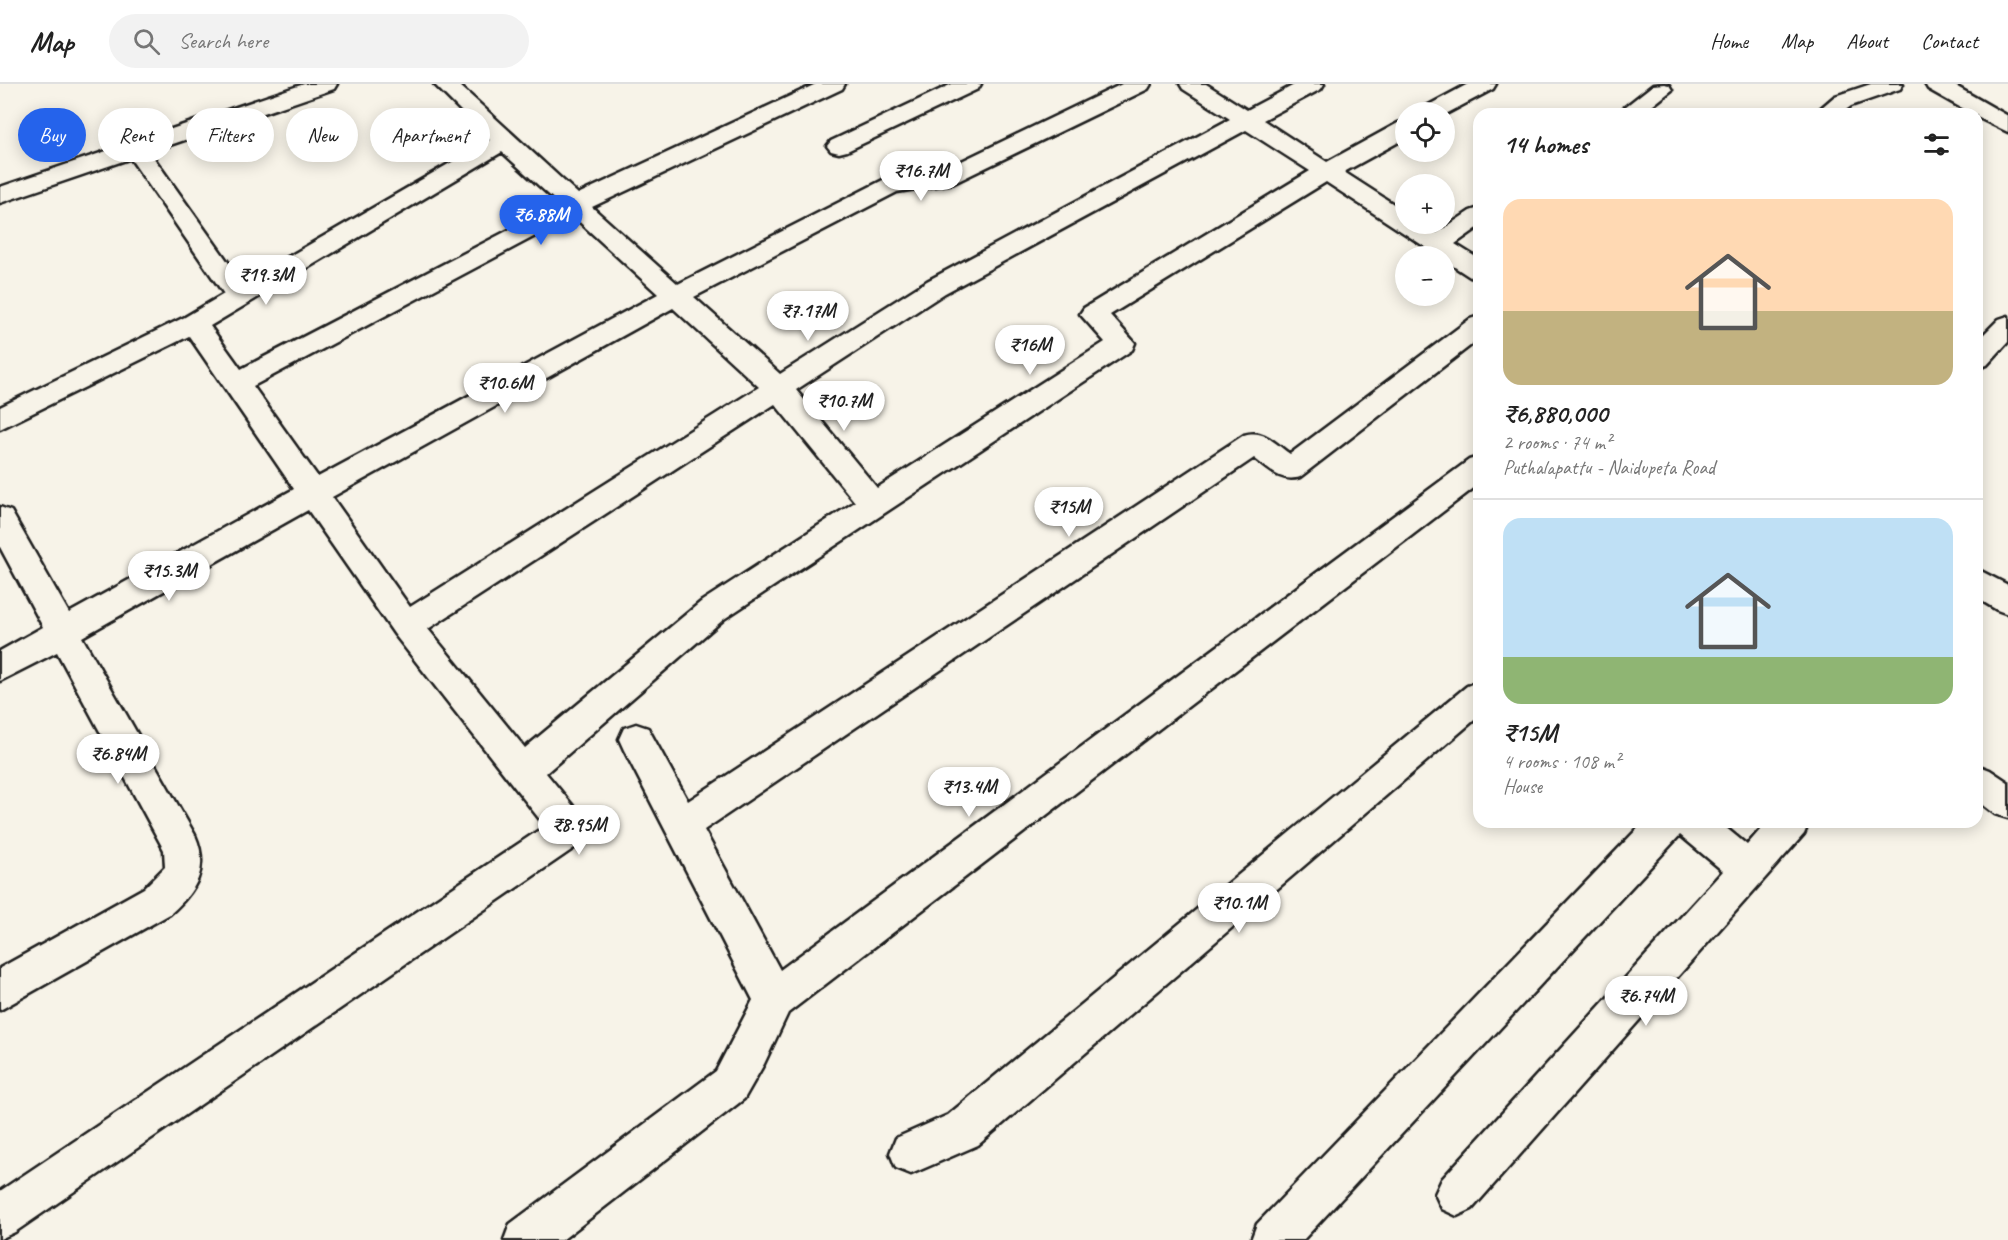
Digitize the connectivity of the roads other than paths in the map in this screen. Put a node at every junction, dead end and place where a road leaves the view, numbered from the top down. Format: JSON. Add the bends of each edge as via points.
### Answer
{"nodes":[{"id":1,"x":279,"y":84,"type":"edge"},
{"id":2,"x":327,"y":84,"type":"edge"},
{"id":3,"x":445,"y":84,"type":"edge"},
{"id":4,"x":834,"y":84,"type":"edge"},
{"id":5,"x":970,"y":84,"type":"edge"},
{"id":6,"x":1140,"y":84,"type":"edge"},
{"id":7,"x":1191,"y":84,"type":"edge"},
{"id":8,"x":1313,"y":84,"type":"edge"},
{"id":9,"x":1485,"y":84,"type":"edge"},
{"id":10,"x":1892,"y":84,"type":"edge"},
{"id":11,"x":1936,"y":84,"type":"edge"},
{"id":12,"x":1661,"y":90,"type":"dead end"},
{"id":13,"x":1452,"y":102,"type":"edge"},
{"id":14,"x":1636,"y":108,"type":"edge"},
{"id":15,"x":1833,"y":108,"type":"edge"},
{"id":16,"x":1978,"y":108,"type":"edge"},
{"id":17,"x":1983,"y":111,"type":"edge"},
{"id":18,"x":1245,"y":119,"type":"junction"},
{"id":19,"x":2008,"y":125,"type":"edge"},
{"id":20,"x":1395,"y":134,"type":"edge"},
{"id":21,"x":174,"y":136,"type":"edge"},
{"id":22,"x":504,"y":141,"type":"junction"},
{"id":23,"x":839,"y":146,"type":"dead end"},
{"id":24,"x":98,"y":162,"type":"edge"},
{"id":25,"x":145,"y":162,"type":"edge"},
{"id":26,"x":1326,"y":172,"type":"junction"},
{"id":27,"x":0,"y":177,"type":"edge"},
{"id":28,"x":0,"y":195,"type":"edge"},
{"id":29,"x":575,"y":205,"type":"junction"},
{"id":30,"x":1395,"y":216,"type":"edge"},
{"id":31,"x":1473,"y":220,"type":"edge"},
{"id":32,"x":1423,"y":234,"type":"edge"},
{"id":33,"x":1438,"y":244,"type":"junction"},
{"id":34,"x":1473,"y":267,"type":"edge"},
{"id":35,"x":239,"y":296,"type":"junction"},
{"id":36,"x":675,"y":296,"type":"junction"},
{"id":37,"x":194,"y":323,"type":"junction"},
{"id":38,"x":2008,"y":325,"type":"edge"},
{"id":39,"x":1473,"y":330,"type":"edge"},
{"id":40,"x":1983,"y":352,"type":"edge"},
{"id":41,"x":236,"y":383,"type":"junction"},
{"id":42,"x":777,"y":388,"type":"junction"},
{"id":43,"x":0,"y":419,"type":"edge"},
{"id":44,"x":1473,"y":473,"type":"edge"},
{"id":45,"x":313,"y":492,"type":"junction"},
{"id":46,"x":874,"y":505,"type":"junction"},
{"id":47,"x":0,"y":519,"type":"edge"},
{"id":48,"x":406,"y":626,"type":"junction"},
{"id":49,"x":63,"y":632,"type":"junction"},
{"id":50,"x":0,"y":667,"type":"edge"},
{"id":51,"x":1473,"y":701,"type":"edge"},
{"id":52,"x":636,"y":739,"type":"dead end"},
{"id":53,"x":523,"y":771,"type":"junction"},
{"id":54,"x":1983,"y":784,"type":"edge"},
{"id":55,"x":2008,"y":802,"type":"edge"},
{"id":56,"x":681,"y":825,"type":"junction"},
{"id":57,"x":1662,"y":828,"type":"edge"},
{"id":58,"x":1698,"y":828,"type":"edge"},
{"id":59,"x":1786,"y":828,"type":"edge"},
{"id":60,"x":1749,"y":869,"type":"junction"},
{"id":61,"x":0,"y":990,"type":"edge"},
{"id":62,"x":774,"y":999,"type":"junction"},
{"id":63,"x":911,"y":1153,"type":"dead end"},
{"id":64,"x":1457,"y":1194,"type":"dead end"},
{"id":65,"x":0,"y":1217,"type":"edge"},
{"id":66,"x":526,"y":1240,"type":"edge"},
{"id":67,"x":1273,"y":1240,"type":"edge"}],
"edges":[{"from":1,"to":27,"type":"street"},
{"from":2,"to":21,"type":"street"},
{"from":3,"to":22,"type":"street"},
{"from":4,"to":29,"type":"street"},
{"from":5,"to":23,"type":"street"},
{"from":6,"to":36,"type":"street","via":[[946,178],[891,185]]},
{"from":7,"to":18,"type":"street"},
{"from":8,"to":18,"type":"street"},
{"from":9,"to":13,"type":"street"},
{"from":10,"to":15,"type":"street"},
{"from":11,"to":16,"type":"street"},
{"from":12,"to":14,"type":"street"},
{"from":17,"to":19,"type":"street"},
{"from":18,"to":26,"type":"street"},
{"from":18,"to":42,"type":"street","via":[[936,287]]},
{"from":20,"to":26,"type":"street"},
{"from":22,"to":29,"type":"street"},
{"from":22,"to":35,"type":"street"},
{"from":24,"to":28,"type":"street"},
{"from":25,"to":35,"type":"street"},
{"from":26,"to":30,"type":"street"},
{"from":26,"to":46,"type":"street","via":[[1093,314],[1122,343]]},
{"from":29,"to":36,"type":"street"},
{"from":29,"to":41,"type":"street"},
{"from":31,"to":33,"type":"street"},
{"from":32,"to":33,"type":"street"},
{"from":33,"to":34,"type":"street"},
{"from":35,"to":37,"type":"street"},
{"from":36,"to":42,"type":"street"},
{"from":36,"to":45,"type":"street"},
{"from":37,"to":41,"type":"street"},
{"from":37,"to":43,"type":"street"},
{"from":38,"to":40,"type":"street"},
{"from":39,"to":56,"type":"street","via":[[1290,469],[1254,443]]},
{"from":41,"to":45,"type":"street"},
{"from":42,"to":46,"type":"street"},
{"from":42,"to":48,"type":"street"},
{"from":44,"to":62,"type":"street"},
{"from":45,"to":48,"type":"street"},
{"from":45,"to":49,"type":"street"},
{"from":46,"to":53,"type":"street","via":[[713,610]]},
{"from":47,"to":49,"type":"street"},
{"from":48,"to":53,"type":"street"},
{"from":49,"to":50,"type":"street"},
{"from":49,"to":61,"type":"street","via":[[182,847],[185,867],[174,887],[158,901]]},
{"from":51,"to":63,"type":"street","via":[[963,1130]]},
{"from":52,"to":56,"type":"street"},
{"from":53,"to":65,"type":"street","via":[[570,830]]},
{"from":54,"to":55,"type":"street"},
{"from":56,"to":62,"type":"street"},
{"from":57,"to":67,"type":"street"},
{"from":58,"to":60,"type":"street"},
{"from":59,"to":60,"type":"street"},
{"from":60,"to":64,"type":"street"},
{"from":62,"to":66,"type":"street","via":[[730,1084]]}]}
